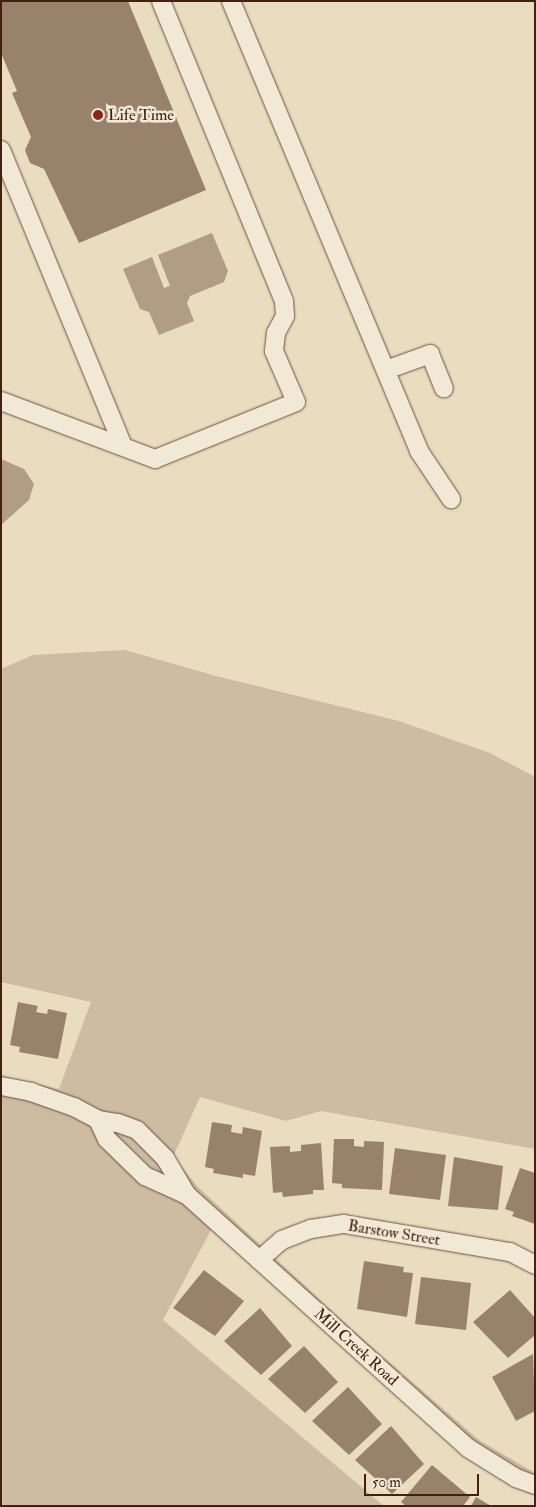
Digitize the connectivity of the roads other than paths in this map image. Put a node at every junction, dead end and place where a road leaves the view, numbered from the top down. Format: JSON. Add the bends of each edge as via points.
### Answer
{"nodes":[{"id":1,"x":161,"y":1,"type":"edge"},
{"id":2,"x":231,"y":1,"type":"edge"},
{"id":3,"x":2,"y":152,"type":"edge"},
{"id":4,"x":6,"y":178,"type":"edge"},
{"id":5,"x":386,"y":370,"type":"junction"},
{"id":6,"x":444,"y":388,"type":"dead end"},
{"id":7,"x":1,"y":400,"type":"edge"},
{"id":8,"x":123,"y":446,"type":"junction"},
{"id":9,"x":451,"y":499,"type":"dead end"},
{"id":10,"x":1,"y":1086,"type":"edge"},
{"id":11,"x":98,"y":1120,"type":"junction"},
{"id":12,"x":187,"y":1195,"type":"junction"},
{"id":13,"x":259,"y":1260,"type":"junction"},
{"id":14,"x":535,"y":1264,"type":"edge"},
{"id":15,"x":535,"y":1485,"type":"edge"}],
"edges":[{"from":1,"to":8,"type":"street","via":[[284,301],[285,316],[276,333],[274,351],[296,402],[155,459]]},
{"from":2,"to":5,"type":"street"},
{"from":3,"to":4,"type":"street"},
{"from":4,"to":8,"type":"street"},
{"from":5,"to":6,"type":"street","via":[[430,354]]},
{"from":5,"to":9,"type":"street","via":[[419,451]]},
{"from":7,"to":8,"type":"street"},
{"from":10,"to":11,"type":"street","name":"Mill Creek Road","via":[[31,1092],[74,1107]]},
{"from":11,"to":12,"type":"street","name":"Mill Creek Road","via":[[107,1139],[145,1176]]},
{"from":11,"to":12,"type":"street","name":"Mill Creek Road","via":[[137,1130],[165,1158]]},
{"from":12,"to":13,"type":"street","name":"Mill Creek Road"},
{"from":13,"to":14,"type":"street","name":"Barstow Street","via":[[282,1240],[311,1228],[344,1224],[510,1252]]},
{"from":13,"to":15,"type":"street","name":"Mill Creek Road","via":[[468,1448],[516,1478]]}]}
